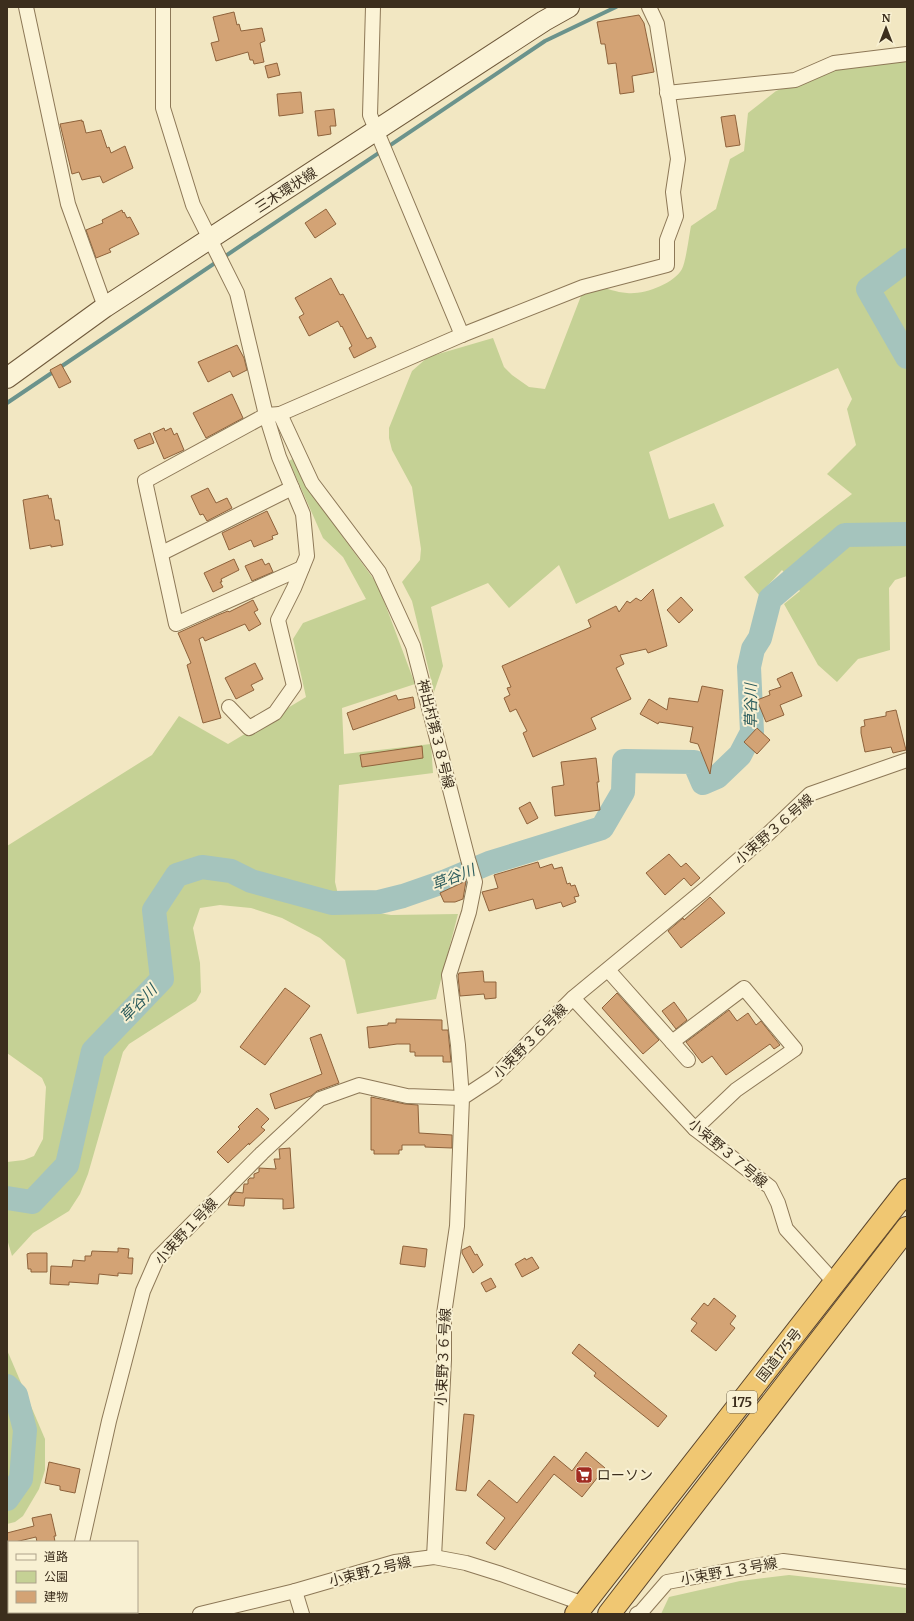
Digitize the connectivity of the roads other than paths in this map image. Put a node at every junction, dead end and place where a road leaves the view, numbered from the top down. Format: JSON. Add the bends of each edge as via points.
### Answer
{"nodes":[{"id":1,"x":26,"y":7,"type":"edge"},
{"id":2,"x":163,"y":7,"type":"edge"},
{"id":3,"x":373,"y":7,"type":"edge"},
{"id":4,"x":568,"y":7,"type":"edge"},
{"id":5,"x":649,"y":7,"type":"edge"},
{"id":6,"x":907,"y":54,"type":"edge"},
{"id":7,"x":667,"y":93,"type":"junction"},
{"id":8,"x":376,"y":131,"type":"junction"},
{"id":9,"x":210,"y":240,"type":"junction"},
{"id":10,"x":105,"y":307,"type":"junction"},
{"id":11,"x":462,"y":335,"type":"junction"},
{"id":12,"x":7,"y":378,"type":"edge"},
{"id":13,"x":273,"y":414,"type":"junction"},
{"id":14,"x":292,"y":488,"type":"junction"},
{"id":15,"x":162,"y":553,"type":"junction"},
{"id":16,"x":302,"y":568,"type":"junction"},
{"id":17,"x":229,"y":707,"type":"dead end"},
{"id":18,"x":907,"y":760,"type":"edge"},
{"id":19,"x":608,"y":970,"type":"junction"},
{"id":20,"x":573,"y":998,"type":"junction"},
{"id":21,"x":672,"y":1042,"type":"junction"},
{"id":22,"x":688,"y":1060,"type":"dead end"},
{"id":23,"x":462,"y":1098,"type":"junction"},
{"id":24,"x":695,"y":1129,"type":"junction"},
{"id":25,"x":907,"y":1190,"type":"edge"},
{"id":26,"x":907,"y":1228,"type":"edge"},
{"id":27,"x":835,"y":1283,"type":"junction"},
{"id":28,"x":82,"y":1541,"type":"edge"},
{"id":29,"x":434,"y":1557,"type":"junction"},
{"id":30,"x":645,"y":1568,"type":"junction"},
{"id":31,"x":907,"y":1577,"type":"edge"},
{"id":32,"x":662,"y":1588,"type":"junction"},
{"id":33,"x":295,"y":1591,"type":"junction"},
{"id":34,"x":580,"y":1609,"type":"edge"},
{"id":35,"x":200,"y":1614,"type":"edge"},
{"id":36,"x":302,"y":1614,"type":"edge"},
{"id":37,"x":610,"y":1614,"type":"edge"},
{"id":38,"x":637,"y":1614,"type":"edge"}],
"edges":[{"from":1,"to":10,"type":"street","via":[[68,204]]},
{"from":2,"to":9,"type":"street","via":[[163,108],[194,205]]},
{"from":3,"to":8,"type":"street","via":[[370,115]]},
{"from":4,"to":8,"type":"main road","name":"三木環状線"},
{"from":5,"to":7,"type":"street","via":[[657,24]]},
{"from":6,"to":7,"type":"street","via":[[834,63],[795,80]]},
{"from":7,"to":11,"type":"street","via":[[678,159],[673,192],[676,216],[667,240],[667,266],[583,287]]},
{"from":8,"to":9,"type":"main road","name":"三木環状線"},
{"from":8,"to":11,"type":"street"},
{"from":9,"to":10,"type":"main road","name":"三木環状線"},
{"from":9,"to":13,"type":"street","via":[[237,293]]},
{"from":10,"to":12,"type":"main road","name":"三木環状線"},
{"from":11,"to":13,"type":"street"},
{"from":13,"to":14,"type":"street","via":[[279,457]]},
{"from":13,"to":15,"type":"street","via":[[146,481]]},
{"from":13,"to":23,"type":"street","name":"神出村第３８号線","via":[[312,484],[379,572],[413,646],[475,882],[469,912],[448,975],[458,1045]]},
{"from":14,"to":15,"type":"street"},
{"from":14,"to":16,"type":"street","via":[[303,514],[307,556]]},
{"from":15,"to":16,"type":"street","via":[[176,624]]},
{"from":16,"to":17,"type":"street","via":[[278,620],[294,686],[275,713],[249,728]]},
{"from":18,"to":19,"type":"street","name":"小束野３６号線","via":[[810,794],[704,890]]},
{"from":19,"to":20,"type":"street","name":"小束野３６号線"},
{"from":19,"to":21,"type":"street"},
{"from":20,"to":23,"type":"street","name":"小束野３６号線","via":[[494,1078]]},
{"from":20,"to":24,"type":"street","name":"小束野３７号線"},
{"from":21,"to":22,"type":"street"},
{"from":21,"to":24,"type":"street","via":[[744,988],[795,1049],[736,1090]]},
{"from":23,"to":28,"type":"street","name":"小束野１号線","via":[[408,1096],[359,1085],[320,1099],[262,1153],[157,1259],[142,1291]]},
{"from":23,"to":29,"type":"street","name":"小束野３６号線","via":[[457,1226],[444,1314]]},
{"from":24,"to":27,"type":"street","name":"小束野３７号線","via":[[770,1187],[786,1229]]},
{"from":25,"to":27,"type":"highway","name":"国道175号","number":"175"},
{"from":26,"to":30,"type":"highway","name":"国道175号","number":"175"},
{"from":27,"to":34,"type":"highway","name":"国道175号","number":"175"},
{"from":29,"to":33,"type":"street","name":"小束野２号線","via":[[395,1562]]},
{"from":29,"to":34,"type":"street","name":"小束野２号線","via":[[494,1572]]},
{"from":30,"to":32,"type":"street","via":[[648,1581]]},
{"from":30,"to":37,"type":"highway","name":"国道175号","number":"175"},
{"from":31,"to":32,"type":"street","name":"小束野１３号線","via":[[783,1561],[667,1582]]},
{"from":32,"to":38,"type":"street","name":"小束野１３号線"},
{"from":33,"to":35,"type":"street","name":"小束野２号線"},
{"from":33,"to":36,"type":"street"}]}
